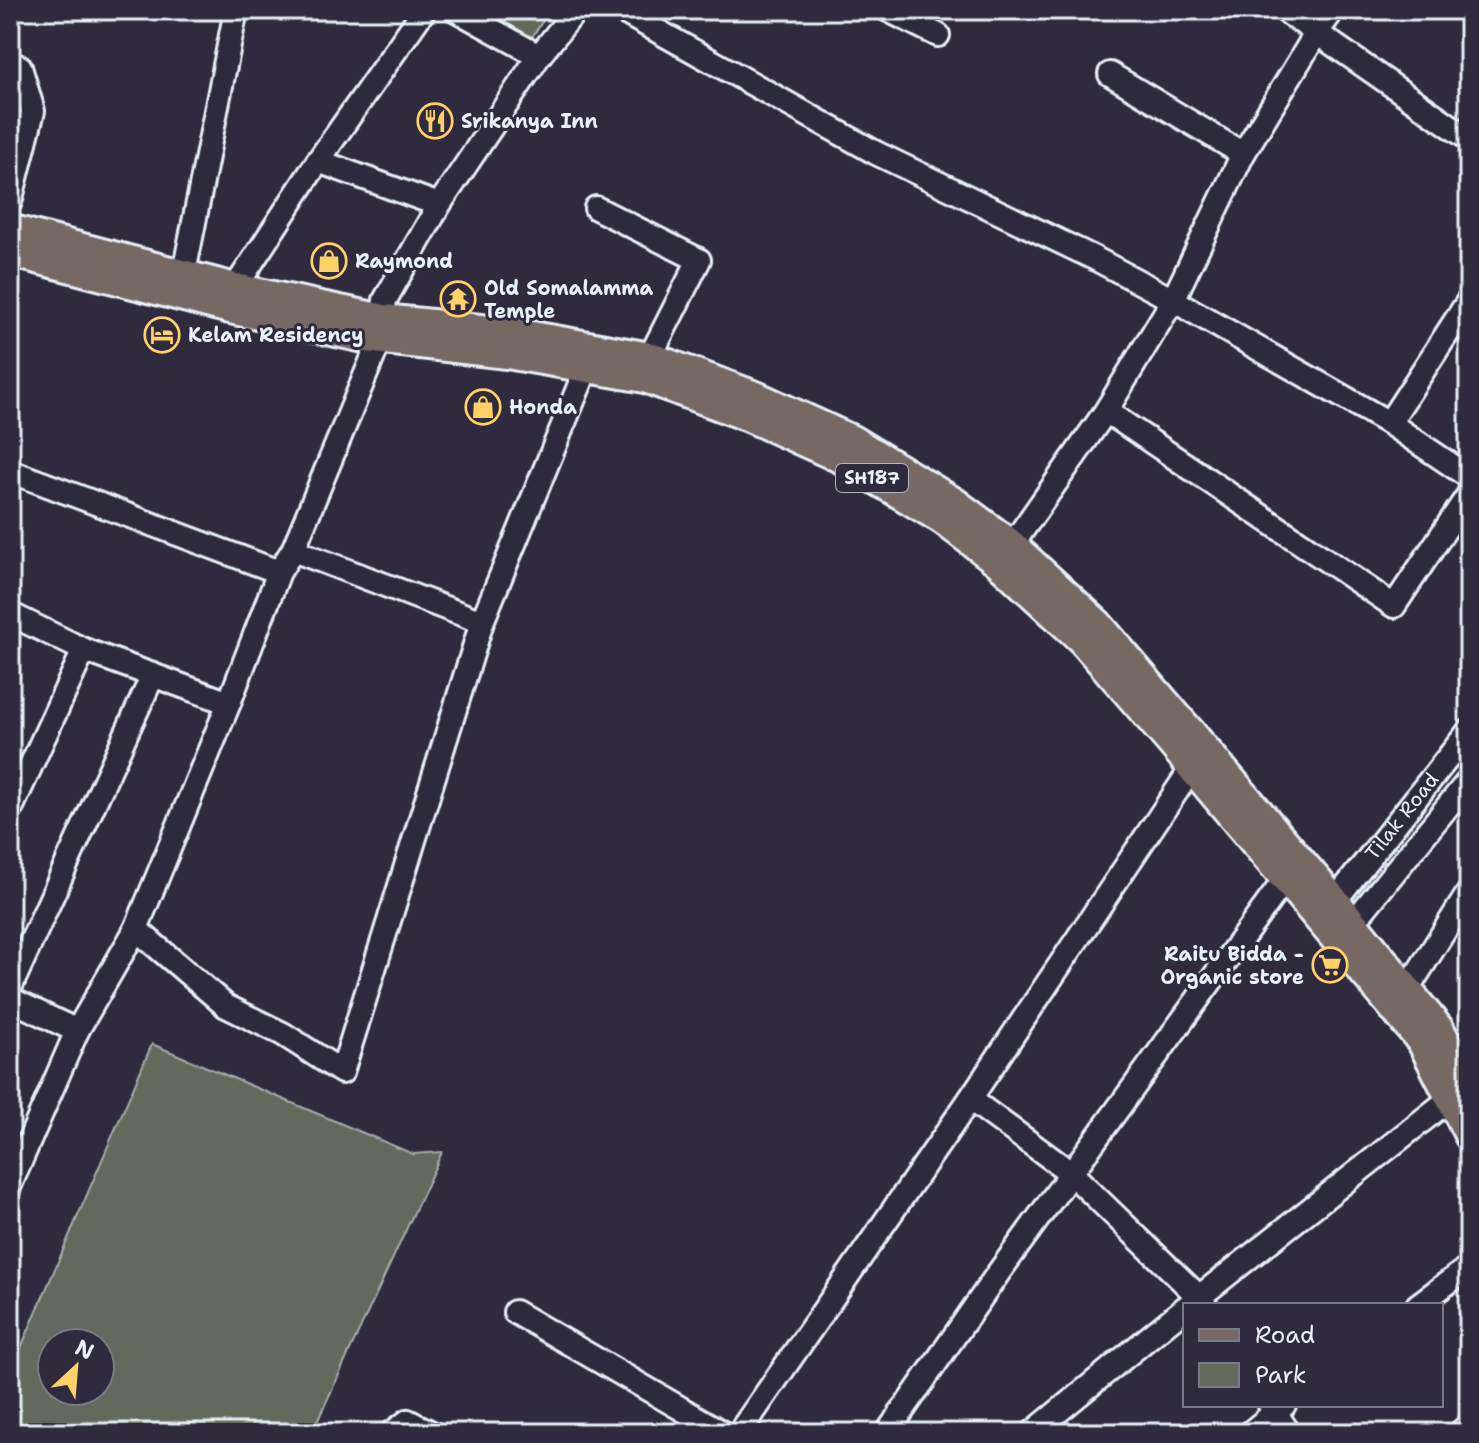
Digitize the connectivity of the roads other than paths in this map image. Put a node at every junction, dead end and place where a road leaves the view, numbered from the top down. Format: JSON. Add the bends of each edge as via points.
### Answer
{"nodes":[{"id":1,"x":236,"y":10,"type":"edge"},
{"id":2,"x":424,"y":10,"type":"edge"},
{"id":3,"x":456,"y":10,"type":"edge"},
{"id":4,"x":576,"y":10,"type":"edge"},
{"id":5,"x":620,"y":10,"type":"edge"},
{"id":6,"x":888,"y":10,"type":"edge"},
{"id":7,"x":1284,"y":10,"type":"edge"},
{"id":8,"x":1333,"y":10,"type":"edge"},
{"id":9,"x":1317,"y":32,"type":"junction"},
{"id":10,"x":938,"y":35,"type":"dead end"},
{"id":11,"x":539,"y":56,"type":"junction"},
{"id":12,"x":10,"y":63,"type":"edge"},
{"id":13,"x":1110,"y":74,"type":"dead end"},
{"id":14,"x":1466,"y":131,"type":"edge"},
{"id":15,"x":1243,"y":154,"type":"junction"},
{"id":16,"x":318,"y":161,"type":"junction"},
{"id":17,"x":10,"y":202,"type":"edge"},
{"id":18,"x":439,"y":205,"type":"junction"},
{"id":19,"x":596,"y":208,"type":"dead end"},
{"id":20,"x":10,"y":229,"type":"edge"},
{"id":21,"x":10,"y":252,"type":"edge"},
{"id":22,"x":184,"y":273,"type":"junction"},
{"id":23,"x":235,"y":288,"type":"junction"},
{"id":24,"x":1173,"y":300,"type":"junction"},
{"id":25,"x":1469,"y":301,"type":"edge"},
{"id":26,"x":382,"y":330,"type":"junction"},
{"id":27,"x":650,"y":357,"type":"junction"},
{"id":28,"x":587,"y":367,"type":"junction"},
{"id":29,"x":1106,"y":411,"type":"junction"},
{"id":30,"x":1389,"y":423,"type":"junction"},
{"id":31,"x":10,"y":471,"type":"edge"},
{"id":32,"x":1469,"y":477,"type":"edge"},
{"id":33,"x":1469,"y":494,"type":"edge"},
{"id":34,"x":1012,"y":545,"type":"junction"},
{"id":35,"x":293,"y":550,"type":"junction"},
{"id":36,"x":279,"y":572,"type":"junction"},
{"id":37,"x":482,"y":622,"type":"junction"},
{"id":38,"x":13,"y":623,"type":"edge"},
{"id":39,"x":84,"y":650,"type":"junction"},
{"id":40,"x":153,"y":675,"type":"junction"},
{"id":41,"x":229,"y":703,"type":"junction"},
{"id":42,"x":1469,"y":731,"type":"edge"},
{"id":43,"x":1192,"y":768,"type":"junction"},
{"id":44,"x":1469,"y":780,"type":"edge"},
{"id":45,"x":10,"y":811,"type":"edge"},
{"id":46,"x":1286,"y":878,"type":"junction"},
{"id":47,"x":1469,"y":892,"type":"edge"},
{"id":48,"x":1337,"y":921,"type":"junction"},
{"id":49,"x":136,"y":929,"type":"junction"},
{"id":50,"x":10,"y":988,"type":"edge"},
{"id":51,"x":1407,"y":990,"type":"junction"},
{"id":52,"x":10,"y":999,"type":"edge"},
{"id":53,"x":77,"y":1031,"type":"junction"},
{"id":54,"x":1457,"y":1076,"type":"edge"},
{"id":55,"x":970,"y":1099,"type":"junction"},
{"id":56,"x":1469,"y":1135,"type":"edge"},
{"id":57,"x":1071,"y":1173,"type":"junction"},
{"id":58,"x":10,"y":1185,"type":"edge"},
{"id":59,"x":1469,"y":1267,"type":"edge"},
{"id":60,"x":1193,"y":1303,"type":"edge"},
{"id":61,"x":1195,"y":1303,"type":"edge"},
{"id":62,"x":1421,"y":1303,"type":"edge"},
{"id":63,"x":515,"y":1312,"type":"dead end"},
{"id":64,"x":1183,"y":1313,"type":"edge"},
{"id":65,"x":1276,"y":1407,"type":"edge"},
{"id":66,"x":1469,"y":1425,"type":"edge"},
{"id":67,"x":392,"y":1433,"type":"edge"},
{"id":68,"x":432,"y":1433,"type":"edge"},
{"id":69,"x":723,"y":1433,"type":"edge"},
{"id":70,"x":739,"y":1433,"type":"edge"},
{"id":71,"x":887,"y":1433,"type":"edge"},
{"id":72,"x":1032,"y":1433,"type":"edge"},
{"id":73,"x":1250,"y":1433,"type":"edge"},
{"id":74,"x":1289,"y":1433,"type":"edge"},
{"id":75,"x":1460,"y":1433,"type":"edge"}],
"edges":[{"from":1,"to":22,"type":"street"},
{"from":2,"to":16,"type":"street"},
{"from":3,"to":11,"type":"street"},
{"from":4,"to":11,"type":"street"},
{"from":5,"to":24,"type":"street","via":[[876,153]]},
{"from":6,"to":10,"type":"street"},
{"from":7,"to":9,"type":"street"},
{"from":8,"to":9,"type":"street"},
{"from":9,"to":14,"type":"street"},
{"from":9,"to":15,"type":"street"},
{"from":11,"to":18,"type":"street"},
{"from":12,"to":17,"type":"street","via":[[20,67],[33,111]]},
{"from":13,"to":15,"type":"street"},
{"from":15,"to":24,"type":"street"},
{"from":16,"to":18,"type":"street"},
{"from":16,"to":23,"type":"street"},
{"from":18,"to":26,"type":"street","via":[[385,300]]},
{"from":19,"to":27,"type":"street","via":[[699,260]]},
{"from":20,"to":22,"type":"main road","number":"SH187"},
{"from":21,"to":26,"type":"main road","number":"SH187","via":[[230,309]]},
{"from":22,"to":23,"type":"main road","number":"SH187"},
{"from":23,"to":26,"type":"main road","number":"SH187"},
{"from":24,"to":29,"type":"street"},
{"from":24,"to":30,"type":"street"},
{"from":25,"to":30,"type":"street"},
{"from":26,"to":27,"type":"main road","number":"SH187","via":[[510,332]]},
{"from":26,"to":28,"type":"main road","number":"SH187","via":[[415,342]]},
{"from":26,"to":35,"type":"street"},
{"from":27,"to":34,"type":"main road","number":"SH187","via":[[758,397],[852,440],[954,502]]},
{"from":28,"to":37,"type":"street"},
{"from":28,"to":43,"type":"main road","number":"SH187","via":[[645,378],[749,417],[842,459],[943,520],[998,562],[1082,640]]},
{"from":29,"to":33,"type":"street","via":[[1394,606]]},
{"from":29,"to":34,"type":"street"},
{"from":30,"to":32,"type":"street"},
{"from":31,"to":36,"type":"street"},
{"from":34,"to":48,"type":"main road","number":"SH187","via":[[1098,624]]},
{"from":35,"to":36,"type":"street"},
{"from":35,"to":37,"type":"street"},
{"from":36,"to":41,"type":"street"},
{"from":37,"to":49,"type":"street","via":[[342,1072],[226,1006]]},
{"from":38,"to":39,"type":"street"},
{"from":39,"to":40,"type":"street"},
{"from":39,"to":45,"type":"street"},
{"from":40,"to":41,"type":"street"},
{"from":40,"to":50,"type":"street"},
{"from":41,"to":49,"type":"street"},
{"from":42,"to":48,"type":"street","name":"Tilak Road"},
{"from":43,"to":46,"type":"main road","number":"SH187"},
{"from":43,"to":55,"type":"street"},
{"from":44,"to":48,"type":"street","name":"Tilak Road"},
{"from":46,"to":48,"type":"main road","number":"SH187"},
{"from":46,"to":57,"type":"street"},
{"from":47,"to":51,"type":"street"},
{"from":48,"to":51,"type":"main road","number":"SH187"},
{"from":48,"to":54,"type":"main road","number":"SH187","via":[[1422,1042]]},
{"from":49,"to":53,"type":"street"},
{"from":51,"to":54,"type":"main road","number":"SH187","via":[[1440,1030]]},
{"from":52,"to":53,"type":"street"},
{"from":53,"to":58,"type":"street"},
{"from":54,"to":56,"type":"main road","number":"SH187"},
{"from":54,"to":61,"type":"street"},
{"from":55,"to":57,"type":"street"},
{"from":55,"to":70,"type":"street"},
{"from":57,"to":60,"type":"street"},
{"from":57,"to":71,"type":"street"},
{"from":59,"to":62,"type":"street"},
{"from":63,"to":69,"type":"street"},
{"from":64,"to":72,"type":"street"},
{"from":65,"to":73,"type":"street"},
{"from":65,"to":74,"type":"street"},
{"from":66,"to":75,"type":"street"},
{"from":67,"to":68,"type":"street","via":[[408,1421]]}]}
